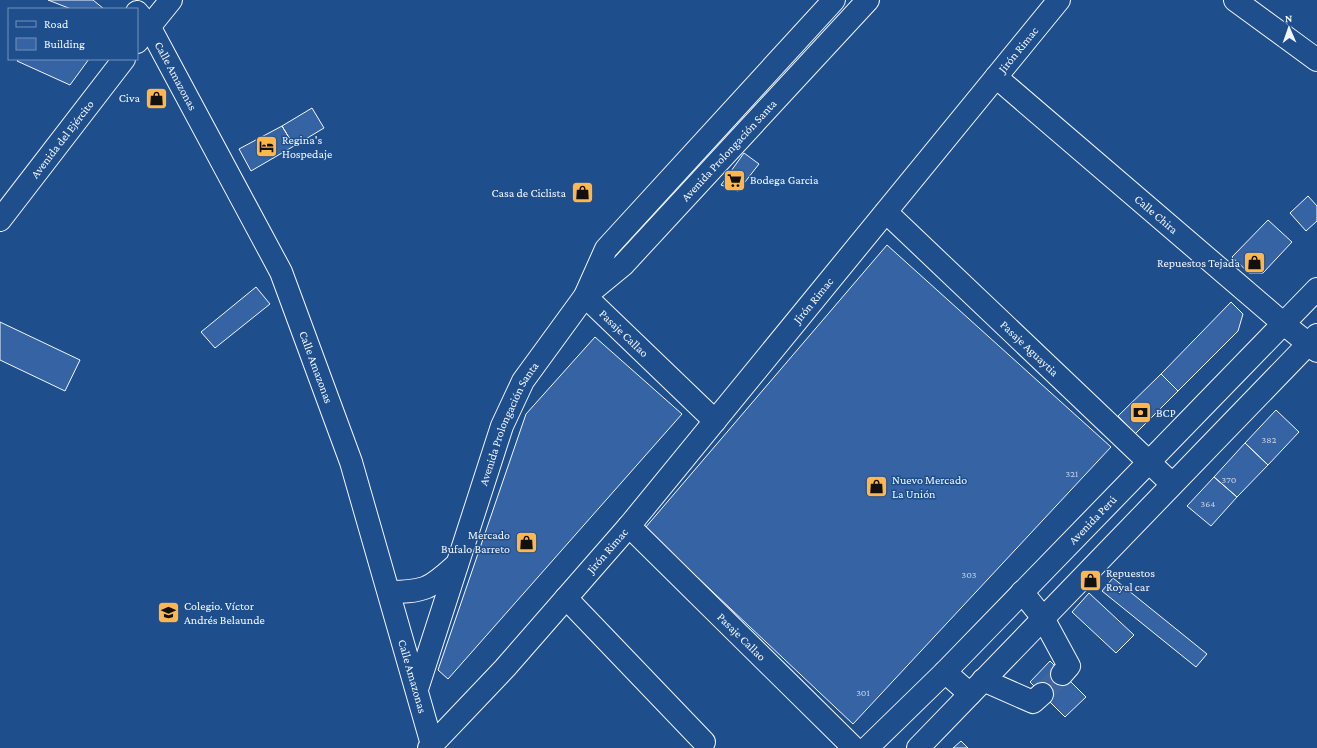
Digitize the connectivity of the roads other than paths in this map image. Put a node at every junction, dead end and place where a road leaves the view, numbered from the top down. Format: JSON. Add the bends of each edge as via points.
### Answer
{"nodes":[{"id":1,"x":127,"y":0,"type":"edge"},
{"id":2,"x":170,"y":0,"type":"edge"},
{"id":3,"x":834,"y":0,"type":"edge"},
{"id":4,"x":868,"y":0,"type":"edge"},
{"id":5,"x":1059,"y":0,"type":"edge"},
{"id":6,"x":1235,"y":0,"type":"edge"},
{"id":7,"x":134,"y":8,"type":"edge"},
{"id":8,"x":141,"y":27,"type":"edge"},
{"id":9,"x":123,"y":60,"type":"edge"},
{"id":10,"x":1317,"y":60,"type":"edge"},
{"id":11,"x":996,"y":77,"type":"junction"},
{"id":12,"x":886,"y":212,"type":"junction"},
{"id":13,"x":0,"y":220,"type":"edge"},
{"id":14,"x":1317,"y":289,"type":"edge"},
{"id":15,"x":585,"y":296,"type":"junction"},
{"id":16,"x":1284,"y":324,"type":"junction"},
{"id":17,"x":1314,"y":343,"type":"edge"},
{"id":18,"x":715,"y":421,"type":"junction"},
{"id":19,"x":1149,"y":462,"type":"junction"},
{"id":20,"x":1172,"y":484,"type":"junction"},
{"id":21,"x":629,"y":526,"type":"junction"},
{"id":22,"x":457,"y":564,"type":"junction"},
{"id":23,"x":389,"y":592,"type":"junction"},
{"id":24,"x":1022,"y":592,"type":"junction"},
{"id":25,"x":566,"y":598,"type":"junction"},
{"id":26,"x":1043,"y":618,"type":"junction"},
{"id":27,"x":945,"y":672,"type":"junction"},
{"id":28,"x":1062,"y":674,"type":"tunnel mouth"},
{"id":29,"x":977,"y":687,"type":"junction"},
{"id":30,"x":417,"y":688,"type":"junction"},
{"id":31,"x":1042,"y":694,"type":"tunnel mouth"},
{"id":32,"x":704,"y":742,"type":"dead end"},
{"id":33,"x":431,"y":747,"type":"edge"},
{"id":34,"x":854,"y":748,"type":"edge"},
{"id":35,"x":867,"y":748,"type":"edge"},
{"id":36,"x":918,"y":748,"type":"edge"}],
"edges":[{"from":1,"to":7,"type":"street"},
{"from":2,"to":8,"type":"street"},
{"from":3,"to":15,"type":"street","name":"Avenida Prolongación Santa","via":[[606,250]]},
{"from":4,"to":15,"type":"street","name":"Avenida Prolongación Santa","via":[[623,265]]},
{"from":5,"to":11,"type":"street","name":"Jirón Rimac"},
{"from":6,"to":10,"type":"street"},
{"from":8,"to":23,"type":"street","name":"Calle Amazonas","via":[[281,272],[351,462]]},
{"from":9,"to":13,"type":"street","name":"Avenida del Ejército"},
{"from":11,"to":12,"type":"street","name":"Jirón Rimac"},
{"from":11,"to":16,"type":"street","name":"Calle Chira"},
{"from":12,"to":18,"type":"street","name":"Jirón Rimac"},
{"from":12,"to":19,"type":"street","name":"Pasaje Aguaytia"},
{"from":14,"to":16,"type":"street","name":"Avenida Perú"},
{"from":15,"to":18,"type":"street","name":"Pasaje Callao"},
{"from":15,"to":22,"type":"street","name":"Avenida Prolongación Santa","via":[[523,381],[502,426]]},
{"from":16,"to":17,"type":"street","name":"Calle Chira"},
{"from":16,"to":19,"type":"street","name":"Avenida Perú"},
{"from":17,"to":20,"type":"street"},
{"from":18,"to":21,"type":"street","name":"Jirón Rimac"},
{"from":19,"to":20,"type":"street","name":"Pasaje Aguaytia"},
{"from":19,"to":24,"type":"street","name":"Avenida Perú"},
{"from":20,"to":26,"type":"street"},
{"from":21,"to":25,"type":"street","name":"Jirón Rimac"},
{"from":21,"to":34,"type":"street","name":"Pasaje Callao"},
{"from":22,"to":23,"type":"street","via":[[427,587],[409,592]]},
{"from":22,"to":30,"type":"street","name":"Avenida Prolongación Santa"},
{"from":23,"to":30,"type":"street","name":"Calle Amazonas"},
{"from":24,"to":26,"type":"street"},
{"from":24,"to":27,"type":"street","name":"Avenida Perú"},
{"from":25,"to":32,"type":"street"},
{"from":25,"to":33,"type":"street","name":"Jirón Rimac"},
{"from":26,"to":28,"type":"street","via":[[1069,666]]},
{"from":26,"to":29,"type":"street"},
{"from":27,"to":29,"type":"street"},
{"from":27,"to":35,"type":"street","name":"Avenida Perú"},
{"from":29,"to":31,"type":"street","via":[[1033,702]]},
{"from":29,"to":36,"type":"street"},
{"from":30,"to":33,"type":"street","name":"Calle Amazonas"}]}
